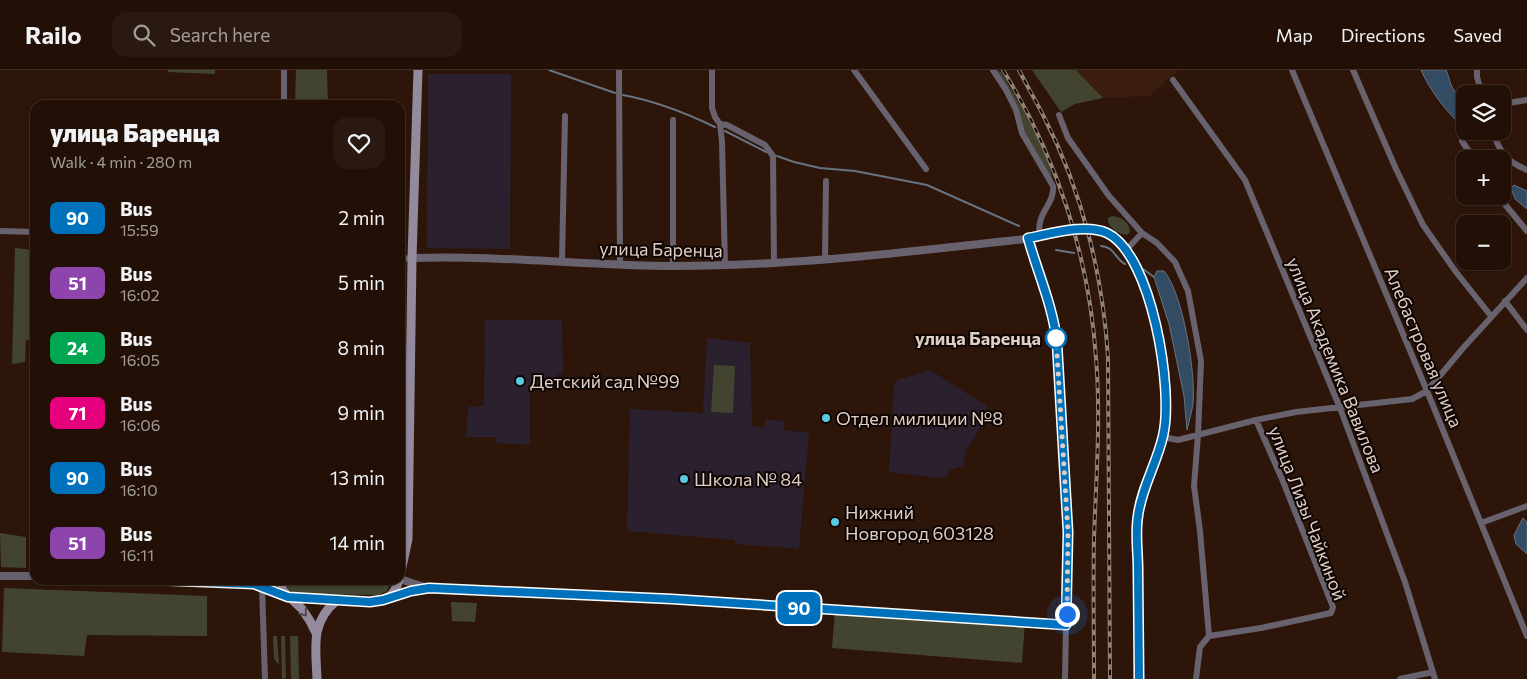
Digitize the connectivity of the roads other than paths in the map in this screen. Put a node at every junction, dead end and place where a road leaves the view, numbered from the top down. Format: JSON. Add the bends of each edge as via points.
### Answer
{"nodes":[{"id":1,"x":284,"y":70,"type":"edge"},
{"id":2,"x":418,"y":70,"type":"edge"},
{"id":3,"x":618,"y":70,"type":"edge"},
{"id":4,"x":712,"y":70,"type":"edge"},
{"id":5,"x":854,"y":70,"type":"edge"},
{"id":6,"x":994,"y":70,"type":"edge"},
{"id":7,"x":1292,"y":70,"type":"edge"},
{"id":8,"x":1353,"y":70,"type":"edge"},
{"id":9,"x":1477,"y":70,"type":"edge"},
{"id":10,"x":1173,"y":80,"type":"dead end"},
{"id":11,"x":1479,"y":85,"type":"edge"},
{"id":12,"x":284,"y":100,"type":"edge"},
{"id":13,"x":1527,"y":100,"type":"edge"},
{"id":14,"x":1511,"y":103,"type":"edge"},
{"id":15,"x":1059,"y":115,"type":"dead end"},
{"id":16,"x":565,"y":116,"type":"dead end"},
{"id":17,"x":673,"y":120,"type":"dead end"},
{"id":18,"x":720,"y":124,"type":"junction"},
{"id":19,"x":1495,"y":140,"type":"edge"},
{"id":20,"x":1462,"y":141,"type":"dead end"},
{"id":21,"x":1468,"y":150,"type":"edge"},
{"id":22,"x":926,"y":168,"type":"dead end"},
{"id":23,"x":1527,"y":170,"type":"edge"},
{"id":24,"x":826,"y":182,"type":"dead end"},
{"id":25,"x":1505,"y":205,"type":"edge"},
{"id":26,"x":0,"y":231,"type":"edge"},
{"id":27,"x":1527,"y":231,"type":"edge"},
{"id":28,"x":30,"y":232,"type":"edge"},
{"id":29,"x":1142,"y":233,"type":"junction"},
{"id":30,"x":1040,"y":236,"type":"junction"},
{"id":31,"x":1028,"y":238,"type":"junction"},
{"id":32,"x":1127,"y":249,"type":"junction"},
{"id":33,"x":412,"y":258,"type":"junction"},
{"id":34,"x":405,"y":259,"type":"edge"},
{"id":35,"x":825,"y":260,"type":"junction"},
{"id":36,"x":562,"y":262,"type":"junction"},
{"id":37,"x":774,"y":264,"type":"junction"},
{"id":38,"x":620,"y":265,"type":"junction"},
{"id":39,"x":673,"y":266,"type":"junction"},
{"id":40,"x":724,"y":266,"type":"junction"},
{"id":41,"x":1527,"y":278,"type":"edge"},
{"id":42,"x":1505,"y":301,"type":"junction"},
{"id":43,"x":1492,"y":316,"type":"junction"},
{"id":44,"x":1527,"y":330,"type":"edge"},
{"id":45,"x":1427,"y":391,"type":"junction"},
{"id":46,"x":1340,"y":408,"type":"junction"},
{"id":47,"x":1256,"y":420,"type":"junction"},
{"id":48,"x":1198,"y":435,"type":"junction"},
{"id":49,"x":1163,"y":437,"type":"junction"},
{"id":50,"x":1527,"y":506,"type":"edge"},
{"id":51,"x":1481,"y":523,"type":"junction"},
{"id":52,"x":405,"y":549,"type":"edge"},
{"id":53,"x":0,"y":576,"type":"edge"},
{"id":54,"x":30,"y":576,"type":"edge"},
{"id":55,"x":405,"y":580,"type":"edge"},
{"id":56,"x":247,"y":585,"type":"edge"},
{"id":57,"x":282,"y":585,"type":"edge"},
{"id":58,"x":398,"y":585,"type":"edge"},
{"id":59,"x":258,"y":586,"type":"junction"},
{"id":60,"x":429,"y":588,"type":"junction"},
{"id":61,"x":287,"y":596,"type":"junction"},
{"id":62,"x":390,"y":597,"type":"junction"},
{"id":63,"x":336,"y":601,"type":"junction"},
{"id":64,"x":1066,"y":625,"type":"junction"},
{"id":65,"x":316,"y":633,"type":"junction"},
{"id":66,"x":1209,"y":636,"type":"junction"},
{"id":67,"x":1527,"y":636,"type":"edge"},
{"id":68,"x":1433,"y":672,"type":"junction"},
{"id":69,"x":265,"y":679,"type":"edge"},
{"id":70,"x":317,"y":679,"type":"edge"},
{"id":71,"x":1065,"y":679,"type":"edge"},
{"id":72,"x":1139,"y":679,"type":"edge"},
{"id":73,"x":1196,"y":679,"type":"edge"},
{"id":74,"x":1400,"y":679,"type":"edge"},
{"id":75,"x":1435,"y":679,"type":"edge"}],
"edges":[{"from":1,"to":12,"type":"street"},
{"from":2,"to":33,"type":"main road"},
{"from":3,"to":38,"type":"street"},
{"from":4,"to":18,"type":"street","via":[[712,108]]},
{"from":5,"to":22,"type":"street"},
{"from":6,"to":30,"type":"street","via":[[1016,110],[1022,133],[1053,186],[1054,193],[1040,221]]},
{"from":7,"to":45,"type":"street","name":"Алебастровая улица"},
{"from":8,"to":43,"type":"street","via":[[1423,225]]},
{"from":9,"to":11,"type":"street"},
{"from":10,"to":46,"type":"street","name":"улица Академика Вавилова","via":[[1245,180]]},
{"from":13,"to":14,"type":"street"},
{"from":15,"to":29,"type":"street","via":[[1068,138],[1109,196]]},
{"from":16,"to":36,"type":"street"},
{"from":17,"to":39,"type":"street"},
{"from":18,"to":37,"type":"street","via":[[765,145],[773,156]]},
{"from":18,"to":40,"type":"street"},
{"from":19,"to":23,"type":"street","via":[[1500,152]]},
{"from":20,"to":21,"type":"street"},
{"from":24,"to":35,"type":"street"},
{"from":25,"to":27,"type":"street"},
{"from":26,"to":28,"type":"street"},
{"from":29,"to":32,"type":"street"},
{"from":29,"to":48,"type":"street","via":[[1175,262],[1188,291],[1201,361]]},
{"from":30,"to":31,"type":"street","name":"улица Баренца"},
{"from":30,"to":32,"type":"street","name":"улица Баренца","via":[[1096,230],[1106,232]]},
{"from":31,"to":35,"type":"street","name":"улица Баренца"},
{"from":31,"to":64,"type":"street","via":[[1054,317],[1057,343],[1068,532]]},
{"from":32,"to":49,"type":"street","via":[[1140,276],[1162,348],[1166,392]]},
{"from":33,"to":34,"type":"street"},
{"from":33,"to":36,"type":"street","name":"улица Баренца"},
{"from":33,"to":52,"type":"main road","via":[[411,436]]},
{"from":35,"to":37,"type":"street","name":"улица Баренца"},
{"from":36,"to":38,"type":"street","name":"улица Баренца"},
{"from":37,"to":40,"type":"street","name":"улица Баренца"},
{"from":38,"to":39,"type":"street","name":"улица Баренца"},
{"from":39,"to":40,"type":"street","name":"улица Баренца"},
{"from":41,"to":42,"type":"street"},
{"from":42,"to":43,"type":"street"},
{"from":42,"to":44,"type":"street"},
{"from":43,"to":45,"type":"street"},
{"from":45,"to":46,"type":"street","via":[[1412,399]]},
{"from":45,"to":51,"type":"street","name":"Алебастровая улица"},
{"from":46,"to":47,"type":"street"},
{"from":46,"to":68,"type":"street","name":"улица Академика Вавилова","via":[[1405,582]]},
{"from":47,"to":48,"type":"street"},
{"from":47,"to":66,"type":"street","name":"улица Лизы Чайкиной","via":[[1333,607],[1331,612],[1305,619]]},
{"from":48,"to":49,"type":"street","via":[[1178,440]]},
{"from":48,"to":66,"type":"street","via":[[1194,486]]},
{"from":49,"to":72,"type":"street","via":[[1138,516]]},
{"from":50,"to":51,"type":"street"},
{"from":51,"to":67,"type":"street","name":"Алебастровая улица"},
{"from":53,"to":54,"type":"street"},
{"from":55,"to":60,"type":"street"},
{"from":56,"to":59,"type":"street"},
{"from":57,"to":61,"type":"main road"},
{"from":58,"to":62,"type":"main road"},
{"from":59,"to":61,"type":"street"},
{"from":59,"to":69,"type":"street"},
{"from":60,"to":62,"type":"street"},
{"from":60,"to":64,"type":"street","via":[[672,599]]},
{"from":61,"to":63,"type":"main road"},
{"from":61,"to":65,"type":"main road","one_way":true,"via":[[302,609]]},
{"from":62,"to":63,"type":"main road","via":[[370,602]]},
{"from":63,"to":65,"type":"main road","via":[[327,608]]},
{"from":64,"to":71,"type":"street"},
{"from":65,"to":70,"type":"main road"},
{"from":66,"to":73,"type":"street","via":[[1200,647]]},
{"from":68,"to":74,"type":"street"},
{"from":68,"to":75,"type":"street","name":"улица Академика Вавилова"}]}
